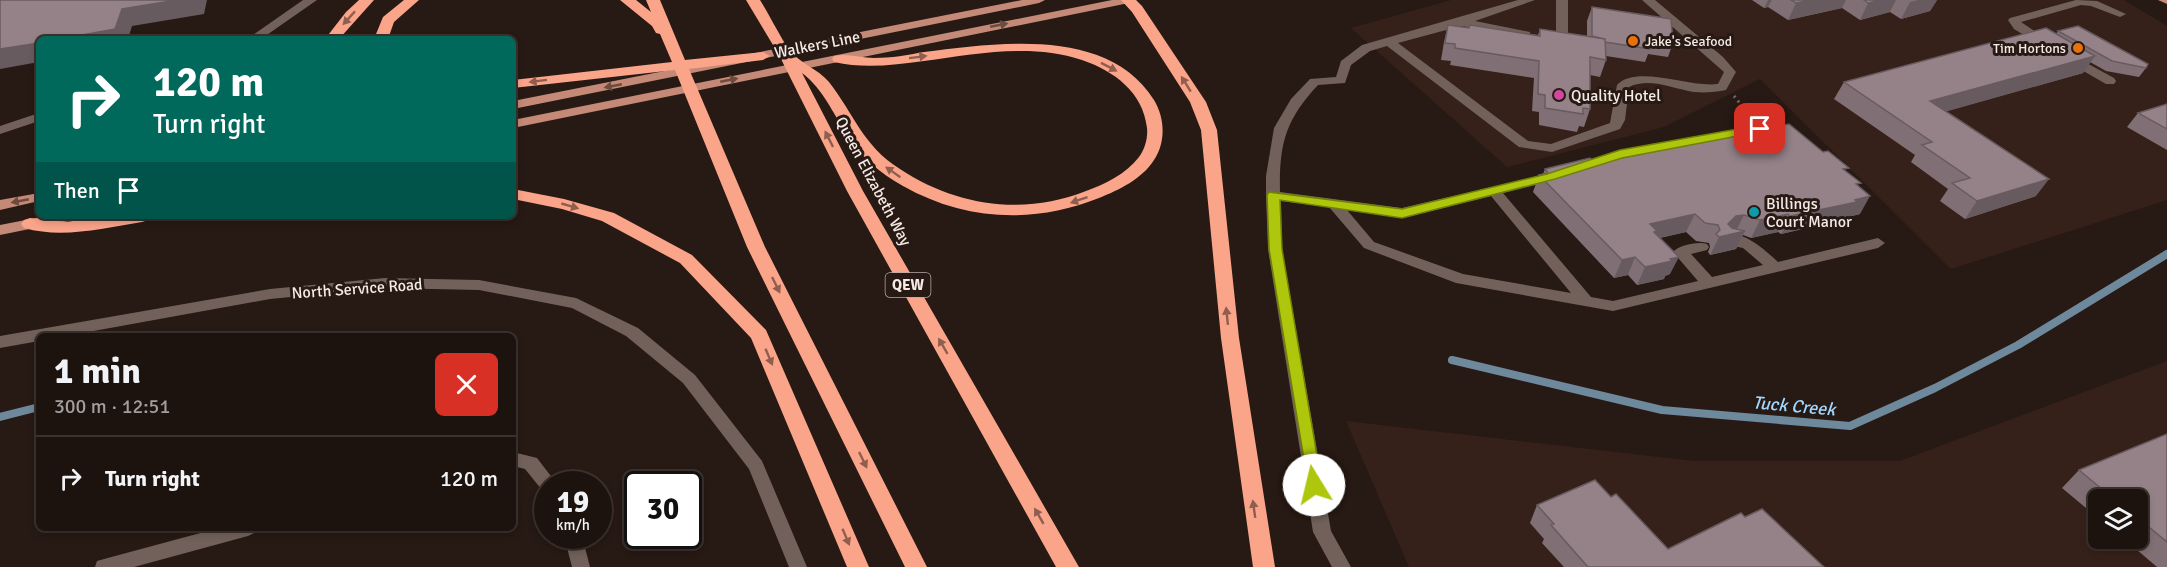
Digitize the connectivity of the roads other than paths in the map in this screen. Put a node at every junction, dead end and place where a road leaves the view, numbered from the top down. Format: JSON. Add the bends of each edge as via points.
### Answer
{"nodes":[{"id":1,"x":311,"y":0,"type":"edge"},
{"id":2,"x":368,"y":0,"type":"edge"},
{"id":3,"x":412,"y":0,"type":"edge"},
{"id":4,"x":627,"y":0,"type":"edge"},
{"id":5,"x":653,"y":0,"type":"edge"},
{"id":6,"x":753,"y":0,"type":"edge"},
{"id":7,"x":1040,"y":0,"type":"edge"},
{"id":8,"x":1128,"y":0,"type":"edge"},
{"id":9,"x":1529,"y":0,"type":"edge"},
{"id":10,"x":1562,"y":0,"type":"edge"},
{"id":11,"x":1648,"y":0,"type":"edge"},
{"id":12,"x":2120,"y":14,"type":"dead end"},
{"id":13,"x":1461,"y":22,"type":"junction"},
{"id":14,"x":257,"y":36,"type":"edge"},
{"id":15,"x":334,"y":36,"type":"edge"},
{"id":16,"x":382,"y":36,"type":"edge"},
{"id":17,"x":1390,"y":42,"type":"junction"},
{"id":18,"x":786,"y":55,"type":"junction"},
{"id":19,"x":763,"y":56,"type":"junction"},
{"id":20,"x":839,"y":59,"type":"junction"},
{"id":21,"x":2110,"y":81,"type":"dead end"},
{"id":22,"x":516,"y":84,"type":"edge"},
{"id":23,"x":516,"y":104,"type":"edge"},
{"id":24,"x":36,"y":118,"type":"edge"},
{"id":25,"x":516,"y":123,"type":"edge"},
{"id":26,"x":1760,"y":129,"type":"edge"},
{"id":27,"x":0,"y":130,"type":"edge"},
{"id":28,"x":1494,"y":190,"type":"junction"},
{"id":29,"x":516,"y":195,"type":"edge"},
{"id":30,"x":1273,"y":195,"type":"junction"},
{"id":31,"x":36,"y":198,"type":"edge"},
{"id":32,"x":1334,"y":204,"type":"junction"},
{"id":33,"x":0,"y":205,"type":"edge"},
{"id":34,"x":54,"y":219,"type":"edge"},
{"id":35,"x":123,"y":219,"type":"edge"},
{"id":36,"x":30,"y":224,"type":"junction"},
{"id":37,"x":0,"y":230,"type":"edge"},
{"id":38,"x":1728,"y":241,"type":"edge"},
{"id":39,"x":1878,"y":243,"type":"dead end"},
{"id":40,"x":756,"y":247,"type":"junction"},
{"id":41,"x":1702,"y":247,"type":"dead end"},
{"id":42,"x":1775,"y":268,"type":"junction"},
{"id":43,"x":1709,"y":283,"type":"junction"},
{"id":44,"x":1587,"y":302,"type":"junction"},
{"id":45,"x":51,"y":333,"type":"edge"},
{"id":46,"x":36,"y":336,"type":"edge"},
{"id":47,"x":0,"y":342,"type":"edge"},
{"id":48,"x":516,"y":460,"type":"edge"},
{"id":49,"x":537,"y":471,"type":"edge"},
{"id":50,"x":237,"y":531,"type":"edge"},
{"id":51,"x":576,"y":549,"type":"edge"},
{"id":52,"x":104,"y":567,"type":"edge"},
{"id":53,"x":581,"y":567,"type":"edge"},
{"id":54,"x":798,"y":567,"type":"edge"},
{"id":55,"x":858,"y":567,"type":"edge"},
{"id":56,"x":916,"y":567,"type":"edge"},
{"id":57,"x":1068,"y":567,"type":"edge"},
{"id":58,"x":1263,"y":567,"type":"edge"},
{"id":59,"x":1342,"y":567,"type":"edge"}],
"edges":[{"from":1,"to":14,"type":"street"},
{"from":2,"to":15,"type":"highway","one_way":true},
{"from":3,"to":16,"type":"highway","via":[[388,20]]},
{"from":4,"to":40,"type":"highway","via":[[658,24]]},
{"from":5,"to":40,"type":"highway"},
{"from":6,"to":18,"type":"highway","name":"Queen Elizabeth Way","number":"QEW"},
{"from":7,"to":19,"type":"main road","name":"Walkers Line"},
{"from":20,"to":8,"type":"main road","name":"Walkers Line","one_way":true},
{"from":58,"to":8,"type":"highway","one_way":true,"via":[[1230,338],[1209,130],[1198,102]]},
{"from":9,"to":13,"type":"street"},
{"from":10,"to":13,"type":"street","via":[[1562,40]]},
{"from":11,"to":17,"type":"street","via":[[1719,60],[1730,72],[1728,79],[1722,87],[1702,89],[1641,79],[1629,81],[1623,85],[1615,126],[1552,148],[1524,144]]},
{"from":12,"to":21,"type":"street","via":[[2081,2],[2014,20],[2018,27]]},
{"from":13,"to":17,"type":"street"},
{"from":17,"to":30,"type":"street","via":[[1366,48],[1345,64],[1341,80],[1314,82],[1295,102],[1281,128]]},
{"from":20,"to":18,"type":"highway","one_way":true,"via":[[877,62],[999,48],[1060,50],[1102,63],[1139,88],[1150,105],[1156,137],[1150,154],[1115,186],[1059,207],[1033,211],[979,208],[921,188],[876,160],[860,144],[822,82]]},
{"from":57,"to":18,"type":"highway","name":"Queen Elizabeth Way","number":"QEW","one_way":true,"via":[[855,191]]},
{"from":19,"to":22,"type":"highway","one_way":true},
{"from":19,"to":23,"type":"main road","name":"Walkers Line","one_way":true},
{"from":25,"to":20,"type":"main road","name":"Walkers Line","one_way":true},
{"from":24,"to":27,"type":"street"},
{"from":26,"to":28,"type":"street","via":[[1620,154],[1551,177]]},
{"from":28,"to":32,"type":"street","via":[[1402,213]]},
{"from":28,"to":44,"type":"street"},
{"from":29,"to":55,"type":"highway","one_way":true,"via":[[608,217],[686,259],[759,335]]},
{"from":30,"to":32,"type":"street"},
{"from":30,"to":59,"type":"street","via":[[1275,249],[1322,532]]},
{"from":31,"to":33,"type":"main road","one_way":true},
{"from":32,"to":44,"type":"street","via":[[1369,245],[1461,279]]},
{"from":34,"to":36,"type":"main road"},
{"from":35,"to":36,"type":"highway","via":[[66,228]]},
{"from":36,"to":37,"type":"main road"},
{"from":38,"to":42,"type":"street","via":[[1751,244]]},
{"from":39,"to":42,"type":"street"},
{"from":40,"to":56,"type":"highway","one_way":true},
{"from":41,"to":43,"type":"street","via":[[1680,252]]},
{"from":42,"to":43,"type":"street"},
{"from":43,"to":44,"type":"street","via":[[1612,306]]},
{"from":45,"to":54,"type":"street","name":"North Service Road","via":[[270,294],[385,283],[480,285],[576,303],[632,332],[689,379],[756,466]]},
{"from":46,"to":47,"type":"street","name":"North Service Road"},
{"from":48,"to":49,"type":"street","via":[[531,464]]},
{"from":50,"to":52,"type":"street"},
{"from":51,"to":53,"type":"street"}]}
